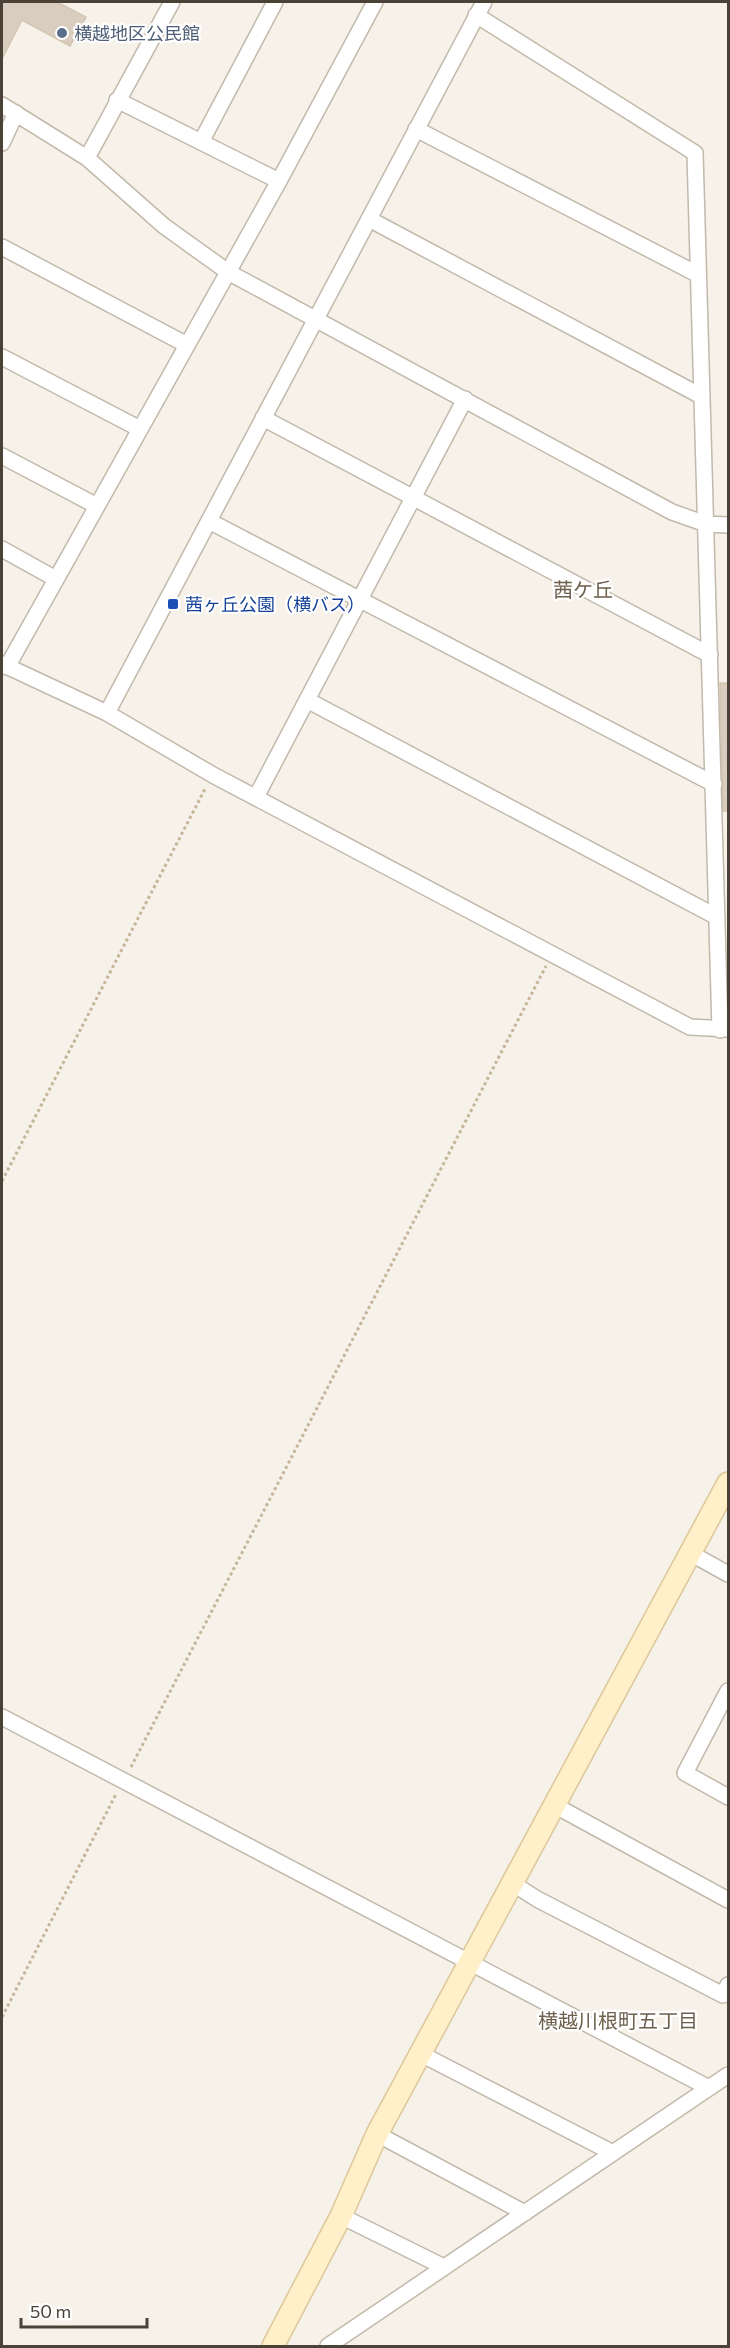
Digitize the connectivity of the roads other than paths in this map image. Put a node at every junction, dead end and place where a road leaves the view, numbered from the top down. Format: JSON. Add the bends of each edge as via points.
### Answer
{"nodes":[{"id":1,"x":172,"y":2,"type":"edge"},
{"id":2,"x":275,"y":2,"type":"edge"},
{"id":3,"x":375,"y":2,"type":"edge"},
{"id":4,"x":480,"y":8,"type":"edge"},
{"id":5,"x":117,"y":100,"type":"junction"},
{"id":6,"x":2,"y":105,"type":"edge"},
{"id":7,"x":16,"y":113,"type":"junction"},
{"id":8,"x":416,"y":129,"type":"junction"},
{"id":9,"x":201,"y":142,"type":"junction"},
{"id":10,"x":2,"y":143,"type":"edge"},
{"id":11,"x":87,"y":158,"type":"junction"},
{"id":12,"x":279,"y":181,"type":"junction"},
{"id":13,"x":369,"y":219,"type":"junction"},
{"id":14,"x":2,"y":247,"type":"edge"},
{"id":15,"x":228,"y":272,"type":"junction"},
{"id":16,"x":698,"y":274,"type":"junction"},
{"id":17,"x":316,"y":318,"type":"junction"},
{"id":18,"x":187,"y":345,"type":"junction"},
{"id":19,"x":2,"y":357,"type":"edge"},
{"id":20,"x":701,"y":396,"type":"junction"},
{"id":21,"x":465,"y":399,"type":"junction"},
{"id":22,"x":263,"y":418,"type":"junction"},
{"id":23,"x":140,"y":429,"type":"junction"},
{"id":24,"x":2,"y":456,"type":"edge"},
{"id":25,"x":413,"y":498,"type":"junction"},
{"id":26,"x":96,"y":506,"type":"junction"},
{"id":27,"x":209,"y":521,"type":"junction"},
{"id":28,"x":706,"y":524,"type":"junction"},
{"id":29,"x":729,"y":525,"type":"edge"},
{"id":30,"x":2,"y":549,"type":"edge"},
{"id":31,"x":56,"y":579,"type":"junction"},
{"id":32,"x":360,"y":600,"type":"junction"},
{"id":33,"x":710,"y":655,"type":"junction"},
{"id":34,"x":4,"y":665,"type":"edge"},
{"id":35,"x":307,"y":700,"type":"junction"},
{"id":36,"x":107,"y":713,"type":"junction"},
{"id":37,"x":714,"y":784,"type":"junction"},
{"id":38,"x":256,"y":797,"type":"junction"},
{"id":39,"x":717,"y":917,"type":"junction"},
{"id":40,"x":724,"y":1029,"type":"edge"},
{"id":41,"x":729,"y":1483,"type":"edge"},
{"id":42,"x":690,"y":1553,"type":"junction"},
{"id":43,"x":729,"y":1574,"type":"edge"},
{"id":44,"x":729,"y":1691,"type":"edge"},
{"id":45,"x":2,"y":1716,"type":"edge"},
{"id":46,"x":729,"y":1797,"type":"edge"},
{"id":47,"x":554,"y":1805,"type":"junction"},
{"id":48,"x":512,"y":1883,"type":"junction"},
{"id":49,"x":729,"y":1900,"type":"edge"},
{"id":50,"x":470,"y":1963,"type":"junction"},
{"id":51,"x":727,"y":1993,"type":"edge"},
{"id":52,"x":421,"y":2054,"type":"junction"},
{"id":53,"x":729,"y":2075,"type":"edge"},
{"id":54,"x":709,"y":2088,"type":"junction"},
{"id":55,"x":377,"y":2134,"type":"junction"},
{"id":56,"x":613,"y":2153,"type":"junction"},
{"id":57,"x":525,"y":2212,"type":"junction"},
{"id":58,"x":341,"y":2216,"type":"junction"},
{"id":59,"x":444,"y":2267,"type":"junction"},
{"id":60,"x":273,"y":2346,"type":"edge"},
{"id":61,"x":328,"y":2346,"type":"edge"}],
"edges":[{"from":1,"to":5,"type":"street"},
{"from":2,"to":9,"type":"street"},
{"from":3,"to":12,"type":"street"},
{"from":4,"to":8,"type":"street"},
{"from":4,"to":16,"type":"street","via":[[695,153]]},
{"from":5,"to":9,"type":"street"},
{"from":5,"to":11,"type":"street"},
{"from":6,"to":7,"type":"street"},
{"from":7,"to":10,"type":"street"},
{"from":7,"to":11,"type":"street"},
{"from":8,"to":13,"type":"street"},
{"from":8,"to":16,"type":"street"},
{"from":9,"to":12,"type":"street"},
{"from":11,"to":15,"type":"street","via":[[164,226]]},
{"from":12,"to":15,"type":"street"},
{"from":13,"to":17,"type":"street"},
{"from":13,"to":20,"type":"street"},
{"from":14,"to":18,"type":"street"},
{"from":15,"to":17,"type":"street"},
{"from":15,"to":18,"type":"street"},
{"from":16,"to":20,"type":"street"},
{"from":17,"to":21,"type":"street"},
{"from":17,"to":22,"type":"street"},
{"from":18,"to":23,"type":"street"},
{"from":19,"to":23,"type":"street"},
{"from":20,"to":28,"type":"street"},
{"from":21,"to":25,"type":"street"},
{"from":21,"to":28,"type":"street","via":[[672,512]]},
{"from":22,"to":25,"type":"street"},
{"from":22,"to":27,"type":"street"},
{"from":23,"to":26,"type":"street"},
{"from":24,"to":26,"type":"street"},
{"from":25,"to":32,"type":"street"},
{"from":25,"to":33,"type":"street"},
{"from":26,"to":31,"type":"street"},
{"from":27,"to":32,"type":"street"},
{"from":27,"to":36,"type":"street"},
{"from":28,"to":29,"type":"street"},
{"from":28,"to":33,"type":"street"},
{"from":30,"to":31,"type":"street"},
{"from":31,"to":34,"type":"street"},
{"from":32,"to":35,"type":"street"},
{"from":32,"to":37,"type":"street"},
{"from":33,"to":37,"type":"street"},
{"from":34,"to":36,"type":"street"},
{"from":35,"to":38,"type":"street"},
{"from":35,"to":39,"type":"street"},
{"from":36,"to":38,"type":"street"},
{"from":37,"to":39,"type":"street"},
{"from":38,"to":40,"type":"street","via":[[690,1027]]},
{"from":39,"to":40,"type":"street"},
{"from":41,"to":42,"type":"street"},
{"from":42,"to":43,"type":"street"},
{"from":42,"to":47,"type":"street"},
{"from":44,"to":46,"type":"street","via":[[685,1773]]},
{"from":45,"to":50,"type":"street"},
{"from":47,"to":48,"type":"street"},
{"from":47,"to":49,"type":"street"},
{"from":48,"to":50,"type":"street"},
{"from":48,"to":51,"type":"street"},
{"from":50,"to":52,"type":"street"},
{"from":50,"to":54,"type":"street"},
{"from":52,"to":55,"type":"street"},
{"from":52,"to":56,"type":"street"},
{"from":53,"to":54,"type":"street"},
{"from":54,"to":56,"type":"street"},
{"from":55,"to":57,"type":"street"},
{"from":55,"to":58,"type":"street"},
{"from":56,"to":57,"type":"street"},
{"from":57,"to":59,"type":"street"},
{"from":58,"to":59,"type":"street"},
{"from":58,"to":60,"type":"street"},
{"from":59,"to":61,"type":"street"}]}
